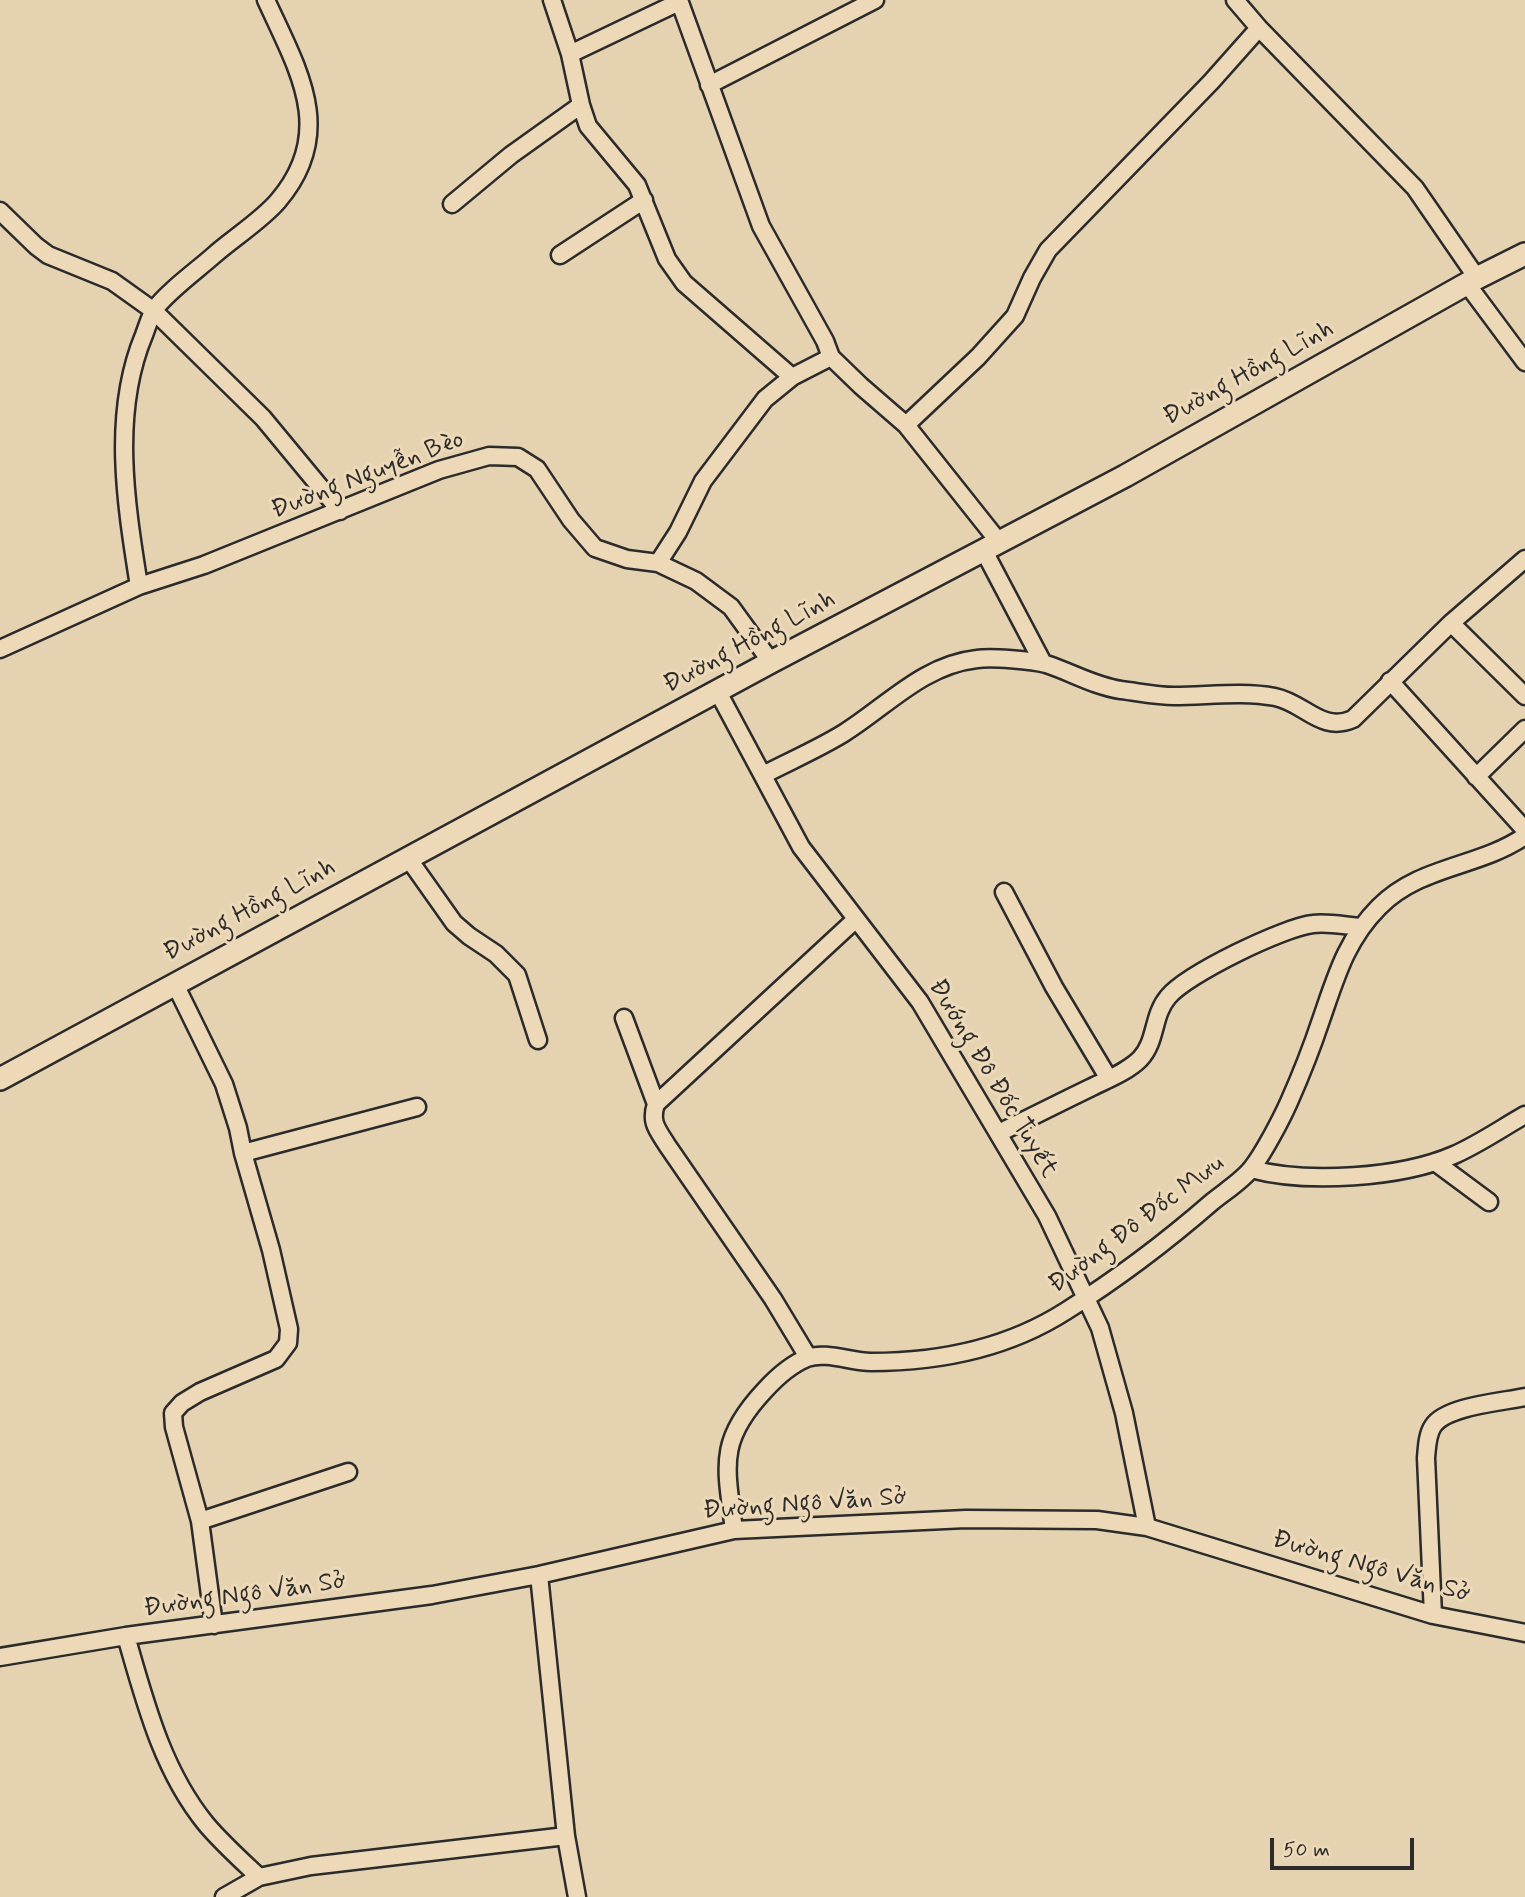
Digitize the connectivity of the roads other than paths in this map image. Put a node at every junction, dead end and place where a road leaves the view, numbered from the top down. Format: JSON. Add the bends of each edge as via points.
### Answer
{"nodes":[{"id":1,"x":266,"y":0,"type":"edge"},
{"id":2,"x":552,"y":0,"type":"edge"},
{"id":3,"x":875,"y":0,"type":"edge"},
{"id":4,"x":1235,"y":0,"type":"edge"},
{"id":5,"x":679,"y":1,"type":"edge"},
{"id":6,"x":1259,"y":28,"type":"junction"},
{"id":7,"x":570,"y":54,"type":"junction"},
{"id":8,"x":709,"y":86,"type":"junction"},
{"id":9,"x":581,"y":105,"type":"junction"},
{"id":10,"x":644,"y":200,"type":"junction"},
{"id":11,"x":452,"y":204,"type":"dead end"},
{"id":12,"x":0,"y":211,"type":"edge"},
{"id":13,"x":1525,"y":254,"type":"edge"},
{"id":14,"x":560,"y":255,"type":"dead end"},
{"id":15,"x":1472,"y":281,"type":"junction"},
{"id":16,"x":154,"y":311,"type":"junction"},
{"id":17,"x":831,"y":357,"type":"junction"},
{"id":18,"x":1525,"y":362,"type":"edge"},
{"id":19,"x":792,"y":377,"type":"junction"},
{"id":20,"x":906,"y":425,"type":"junction"},
{"id":21,"x":340,"y":511,"type":"junction"},
{"id":22,"x":991,"y":547,"type":"junction"},
{"id":23,"x":1525,"y":559,"type":"edge"},
{"id":24,"x":658,"y":563,"type":"junction"},
{"id":25,"x":139,"y":586,"type":"junction"},
{"id":26,"x":1451,"y":623,"type":"junction"},
{"id":27,"x":0,"y":649,"type":"edge"},
{"id":28,"x":771,"y":662,"type":"junction"},
{"id":29,"x":1043,"y":663,"type":"junction"},
{"id":30,"x":1390,"y":681,"type":"junction"},
{"id":31,"x":718,"y":692,"type":"junction"},
{"id":32,"x":1525,"y":696,"type":"edge"},
{"id":33,"x":1525,"y":729,"type":"edge"},
{"id":34,"x":763,"y":775,"type":"junction"},
{"id":35,"x":1476,"y":776,"type":"junction"},
{"id":36,"x":1525,"y":830,"type":"edge"},
{"id":37,"x":1525,"y":836,"type":"edge"},
{"id":38,"x":408,"y":858,"type":"junction"},
{"id":39,"x":1003,"y":892,"type":"dead end"},
{"id":40,"x":855,"y":920,"type":"junction"},
{"id":41,"x":1361,"y":928,"type":"junction"},
{"id":42,"x":175,"y":984,"type":"junction"},
{"id":43,"x":624,"y":1018,"type":"dead end"},
{"id":44,"x":538,"y":1040,"type":"dead end"},
{"id":45,"x":0,"y":1079,"type":"edge"},
{"id":46,"x":1109,"y":1079,"type":"junction"},
{"id":47,"x":656,"y":1104,"type":"junction"},
{"id":48,"x":416,"y":1107,"type":"dead end"},
{"id":49,"x":1525,"y":1115,"type":"edge"},
{"id":50,"x":999,"y":1133,"type":"junction"},
{"id":51,"x":243,"y":1153,"type":"junction"},
{"id":52,"x":1434,"y":1162,"type":"junction"},
{"id":53,"x":1251,"y":1169,"type":"junction"},
{"id":54,"x":1489,"y":1202,"type":"dead end"},
{"id":55,"x":1087,"y":1296,"type":"junction"},
{"id":56,"x":808,"y":1357,"type":"junction"},
{"id":57,"x":1525,"y":1397,"type":"edge"},
{"id":58,"x":348,"y":1472,"type":"dead end"},
{"id":59,"x":200,"y":1521,"type":"junction"},
{"id":60,"x":1147,"y":1527,"type":"junction"},
{"id":61,"x":734,"y":1530,"type":"junction"},
{"id":62,"x":539,"y":1575,"type":"junction"},
{"id":63,"x":1433,"y":1615,"type":"junction"},
{"id":64,"x":214,"y":1625,"type":"junction"},
{"id":65,"x":1525,"y":1633,"type":"edge"},
{"id":66,"x":126,"y":1636,"type":"junction"},
{"id":67,"x":0,"y":1657,"type":"edge"},
{"id":68,"x":566,"y":1836,"type":"junction"},
{"id":69,"x":260,"y":1877,"type":"junction"},
{"id":70,"x":224,"y":1897,"type":"edge"},
{"id":71,"x":577,"y":1897,"type":"edge"}],
"edges":[{"from":1,"to":16,"type":"street","via":[[301,77],[311,127],[303,164],[277,202]]},
{"from":2,"to":7,"type":"street"},
{"from":3,"to":8,"type":"street"},
{"from":4,"to":6,"type":"street"},
{"from":5,"to":7,"type":"street"},
{"from":5,"to":8,"type":"street"},
{"from":6,"to":15,"type":"street","via":[[1415,187]]},
{"from":6,"to":20,"type":"street","via":[[1048,250],[1015,316]]},
{"from":7,"to":9,"type":"street"},
{"from":8,"to":17,"type":"street","via":[[761,226]]},
{"from":9,"to":10,"type":"street","via":[[594,135],[629,174]]},
{"from":9,"to":11,"type":"street"},
{"from":10,"to":14,"type":"street"},
{"from":10,"to":19,"type":"street","via":[[673,270]]},
{"from":12,"to":16,"type":"street","via":[[48,255],[112,281]]},
{"from":13,"to":15,"type":"street","name":"Đường Hồng Lĩnh"},
{"from":15,"to":18,"type":"street"},
{"from":15,"to":22,"type":"street","name":"Đường Hồng Lĩnh"},
{"from":16,"to":21,"type":"street","via":[[263,418]]},
{"from":16,"to":25,"type":"street","via":[[134,360],[125,419],[124,493]]},
{"from":17,"to":19,"type":"street"},
{"from":17,"to":20,"type":"street"},
{"from":19,"to":24,"type":"street","via":[[765,399],[703,481]]},
{"from":20,"to":22,"type":"street"},
{"from":21,"to":24,"type":"street","name":"Đường Nguyễn Bèo","via":[[439,470],[489,456],[518,457],[537,469],[595,548]]},
{"from":21,"to":25,"type":"street","name":"Đường Nguyễn Bèo"},
{"from":22,"to":28,"type":"street","name":"Đường Hồng Lĩnh"},
{"from":22,"to":29,"type":"street"},
{"from":23,"to":26,"type":"street"},
{"from":24,"to":28,"type":"street","name":"Đường Nguyễn Bèo","via":[[696,581],[731,607]]},
{"from":25,"to":27,"type":"street","name":"Đường Nguyễn Bèo"},
{"from":26,"to":30,"type":"street"},
{"from":26,"to":32,"type":"street"},
{"from":28,"to":31,"type":"street","name":"Đường Hồng Lĩnh"},
{"from":29,"to":30,"type":"street","via":[[1117,689],[1171,696],[1278,698],[1335,725],[1353,719]]},
{"from":29,"to":34,"type":"street","via":[[979,659],[937,669],[844,734]]},
{"from":30,"to":35,"type":"street"},
{"from":31,"to":34,"type":"street","name":"Đướng Đô Đốc Tuyết"},
{"from":31,"to":38,"type":"street","name":"Đường Hồng Lĩnh"},
{"from":33,"to":35,"type":"street"},
{"from":34,"to":40,"type":"street","name":"Đướng Đô Đốc Tuyết","via":[[801,846]]},
{"from":35,"to":36,"type":"street"},
{"from":37,"to":41,"type":"street","name":"Đường Đô Đốc Mưu","via":[[1507,848],[1430,873],[1404,887],[1380,905]]},
{"from":38,"to":42,"type":"street","name":"Đường Hồng Lĩnh"},
{"from":38,"to":44,"type":"street","via":[[454,923],[517,975]]},
{"from":39,"to":46,"type":"street"},
{"from":40,"to":47,"type":"street"},
{"from":40,"to":50,"type":"street","name":"Đướng Đô Đốc Tuyết","via":[[920,1002]]},
{"from":41,"to":46,"type":"street","via":[[1315,923],[1294,928],[1185,980],[1161,1007],[1150,1046]]},
{"from":41,"to":53,"type":"street","name":"Đường Đô Đốc Mưu","via":[[1340,962],[1289,1104]]},
{"from":42,"to":45,"type":"street","name":"Đường Hồng Lĩnh"},
{"from":42,"to":51,"type":"street","via":[[224,1084]]},
{"from":43,"to":47,"type":"street"},
{"from":46,"to":50,"type":"street"},
{"from":47,"to":56,"type":"street","via":[[653,1115],[661,1135]]},
{"from":48,"to":51,"type":"street"},
{"from":49,"to":52,"type":"street"},
{"from":50,"to":55,"type":"street","name":"Đướng Đô Đốc Tuyết"},
{"from":51,"to":59,"type":"street","via":[[271,1250],[289,1329],[288,1343],[276,1359],[200,1392],[173,1413]]},
{"from":52,"to":53,"type":"street","via":[[1385,1173],[1338,1175],[1271,1175]]},
{"from":52,"to":54,"type":"street"},
{"from":53,"to":55,"type":"street","name":"Đường Đô Đốc Mưu","via":[[1139,1261]]},
{"from":55,"to":56,"type":"street","name":"Đường Đô Đốc Mưu","via":[[1031,1331],[973,1351],[889,1362]]},
{"from":55,"to":60,"type":"street","name":"Đướng Đô Đốc Tuyết","via":[[1124,1413]]},
{"from":56,"to":61,"type":"street","via":[[775,1379],[747,1409],[731,1437],[726,1468]]},
{"from":57,"to":63,"type":"street","via":[[1449,1413],[1429,1434],[1426,1458]]},
{"from":58,"to":59,"type":"street"},
{"from":59,"to":64,"type":"street"},
{"from":60,"to":61,"type":"street","name":"Đường Ngô Văn Sở","via":[[1035,1518]]},
{"from":60,"to":63,"type":"street","name":"Đường Ngô Văn Sở"},
{"from":61,"to":62,"type":"street","name":"Đường Ngô Văn Sở"},
{"from":62,"to":64,"type":"street","name":"Đường Ngô Văn Sở"},
{"from":62,"to":68,"type":"street"},
{"from":63,"to":65,"type":"street","name":"Đường Ngô Văn Sở"},
{"from":64,"to":66,"type":"street","name":"Đường Ngô Văn Sở"},
{"from":66,"to":67,"type":"street","name":"Đường Ngô Văn Sở"},
{"from":66,"to":69,"type":"street","via":[[152,1726],[184,1791],[205,1822]]},
{"from":68,"to":69,"type":"street","via":[[311,1866]]},
{"from":68,"to":71,"type":"street"},
{"from":69,"to":70,"type":"street"}]}
